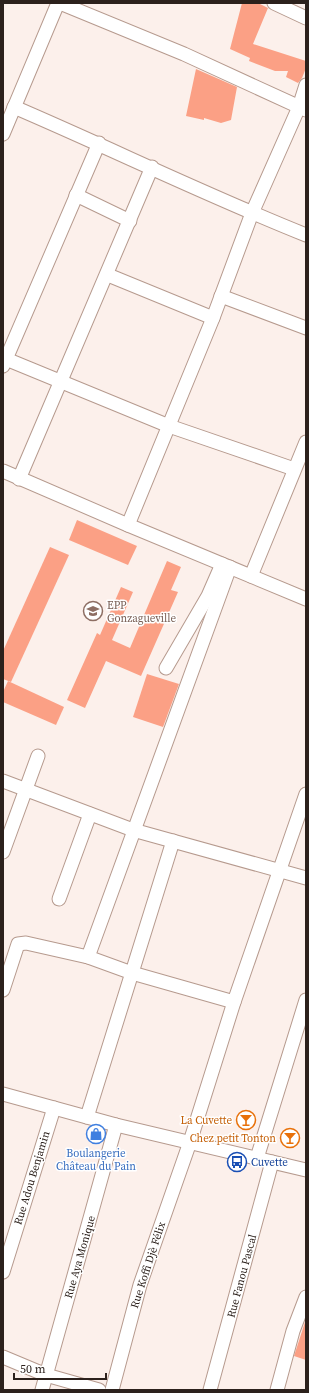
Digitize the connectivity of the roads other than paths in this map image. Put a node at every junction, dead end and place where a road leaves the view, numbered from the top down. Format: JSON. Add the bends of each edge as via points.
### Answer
{"nodes":[{"id":1,"x":59,"y":3,"type":"edge"},
{"id":2,"x":274,"y":3,"type":"edge"},
{"id":3,"x":306,"y":18,"type":"edge"},
{"id":4,"x":306,"y":85,"type":"edge"},
{"id":5,"x":14,"y":107,"type":"junction"},
{"id":6,"x":302,"y":109,"type":"edge"},
{"id":7,"x":3,"y":134,"type":"edge"},
{"id":8,"x":100,"y":143,"type":"junction"},
{"id":9,"x":152,"y":167,"type":"junction"},
{"id":10,"x":76,"y":195,"type":"junction"},
{"id":11,"x":252,"y":213,"type":"junction"},
{"id":12,"x":130,"y":221,"type":"junction"},
{"id":13,"x":306,"y":235,"type":"edge"},
{"id":14,"x":108,"y":275,"type":"junction"},
{"id":15,"x":221,"y":296,"type":"junction"},
{"id":16,"x":213,"y":318,"type":"junction"},
{"id":17,"x":306,"y":328,"type":"edge"},
{"id":18,"x":5,"y":363,"type":"edge"},
{"id":19,"x":61,"y":383,"type":"junction"},
{"id":20,"x":169,"y":426,"type":"junction"},
{"id":21,"x":306,"y":442,"type":"edge"},
{"id":22,"x":294,"y":469,"type":"junction"},
{"id":23,"x":3,"y":471,"type":"edge"},
{"id":24,"x":19,"y":479,"type":"junction"},
{"id":25,"x":128,"y":526,"type":"junction"},
{"id":26,"x":226,"y":566,"type":"junction"},
{"id":27,"x":251,"y":576,"type":"junction"},
{"id":28,"x":306,"y":599,"type":"edge"},
{"id":29,"x":166,"y":668,"type":"dead end"},
{"id":30,"x":38,"y":756,"type":"dead end"},
{"id":31,"x":3,"y":781,"type":"edge"},
{"id":32,"x":25,"y":789,"type":"junction"},
{"id":33,"x":306,"y":794,"type":"edge"},
{"id":34,"x":90,"y":814,"type":"junction"},
{"id":35,"x":133,"y":830,"type":"junction"},
{"id":36,"x":173,"y":841,"type":"junction"},
{"id":37,"x":3,"y":852,"type":"edge"},
{"id":38,"x":279,"y":872,"type":"junction"},
{"id":39,"x":306,"y":878,"type":"edge"},
{"id":40,"x":58,"y":899,"type":"dead end"},
{"id":41,"x":88,"y":957,"type":"junction"},
{"id":42,"x":132,"y":973,"type":"junction"},
{"id":43,"x":3,"y":990,"type":"edge"},
{"id":44,"x":306,"y":1000,"type":"edge"},
{"id":45,"x":234,"y":1002,"type":"junction"},
{"id":46,"x":3,"y":1094,"type":"edge"},
{"id":47,"x":54,"y":1108,"type":"junction"},
{"id":48,"x":88,"y":1117,"type":"junction"},
{"id":49,"x":116,"y":1125,"type":"junction"},
{"id":50,"x":190,"y":1142,"type":"junction"},
{"id":51,"x":257,"y":1158,"type":"junction"},
{"id":52,"x":272,"y":1162,"type":"junction"},
{"id":53,"x":306,"y":1170,"type":"edge"},
{"id":54,"x":3,"y":1272,"type":"edge"},
{"id":55,"x":306,"y":1297,"type":"edge"},
{"id":56,"x":3,"y":1357,"type":"edge"},
{"id":57,"x":46,"y":1375,"type":"junction"},
{"id":58,"x":42,"y":1390,"type":"edge"},
{"id":59,"x":99,"y":1390,"type":"edge"},
{"id":60,"x":112,"y":1390,"type":"edge"},
{"id":61,"x":210,"y":1390,"type":"edge"},
{"id":62,"x":277,"y":1390,"type":"edge"}],
"edges":[{"from":1,"to":5,"type":"street"},
{"from":1,"to":6,"type":"street","via":[[184,54]]},
{"from":2,"to":3,"type":"street"},
{"from":4,"to":6,"type":"street"},
{"from":5,"to":7,"type":"street"},
{"from":5,"to":8,"type":"street"},
{"from":6,"to":11,"type":"street"},
{"from":8,"to":9,"type":"street"},
{"from":8,"to":10,"type":"street"},
{"from":9,"to":11,"type":"street"},
{"from":9,"to":12,"type":"street"},
{"from":10,"to":12,"type":"street"},
{"from":10,"to":18,"type":"street"},
{"from":11,"to":13,"type":"street"},
{"from":11,"to":15,"type":"street"},
{"from":12,"to":14,"type":"street"},
{"from":14,"to":16,"type":"street"},
{"from":14,"to":19,"type":"street"},
{"from":15,"to":16,"type":"street"},
{"from":15,"to":17,"type":"street"},
{"from":16,"to":20,"type":"street"},
{"from":18,"to":19,"type":"street"},
{"from":19,"to":20,"type":"street"},
{"from":19,"to":24,"type":"street"},
{"from":20,"to":22,"type":"street"},
{"from":20,"to":25,"type":"street"},
{"from":21,"to":22,"type":"street"},
{"from":22,"to":27,"type":"street"},
{"from":23,"to":24,"type":"street"},
{"from":24,"to":25,"type":"street"},
{"from":25,"to":26,"type":"street"},
{"from":26,"to":27,"type":"street"},
{"from":26,"to":29,"type":"street"},
{"from":26,"to":35,"type":"street"},
{"from":27,"to":28,"type":"street"},
{"from":30,"to":32,"type":"street"},
{"from":31,"to":32,"type":"street"},
{"from":32,"to":34,"type":"street"},
{"from":32,"to":37,"type":"street"},
{"from":33,"to":38,"type":"street","name":"Rue Koffi Djè Félix"},
{"from":34,"to":35,"type":"street"},
{"from":34,"to":40,"type":"street"},
{"from":35,"to":36,"type":"street"},
{"from":35,"to":41,"type":"street"},
{"from":36,"to":38,"type":"street"},
{"from":36,"to":42,"type":"street"},
{"from":38,"to":39,"type":"street"},
{"from":38,"to":45,"type":"street","name":"Rue Koffi Djè Félix"},
{"from":41,"to":42,"type":"street"},
{"from":41,"to":43,"type":"street","via":[[26,943],[18,944]]},
{"from":42,"to":45,"type":"street"},
{"from":42,"to":48,"type":"street"},
{"from":44,"to":51,"type":"street"},
{"from":45,"to":50,"type":"street","name":"Rue Koffi Djè Félix"},
{"from":46,"to":47,"type":"street"},
{"from":47,"to":48,"type":"street"},
{"from":47,"to":54,"type":"street","name":"Rue Adou Benjamin"},
{"from":48,"to":49,"type":"street"},
{"from":49,"to":50,"type":"street"},
{"from":49,"to":57,"type":"street","name":"Rue Aya Monique"},
{"from":50,"to":51,"type":"street"},
{"from":50,"to":60,"type":"street","name":"Rue Koffi Djè Félix","via":[[140,1285]]},
{"from":51,"to":52,"type":"street"},
{"from":52,"to":53,"type":"street"},
{"from":52,"to":61,"type":"street","name":"Rue Fanou Pascal"},
{"from":55,"to":62,"type":"street","via":[[293,1331]]},
{"from":56,"to":57,"type":"street"},
{"from":57,"to":58,"type":"street","name":"Rue Aya Monique"},
{"from":57,"to":59,"type":"street"}]}
